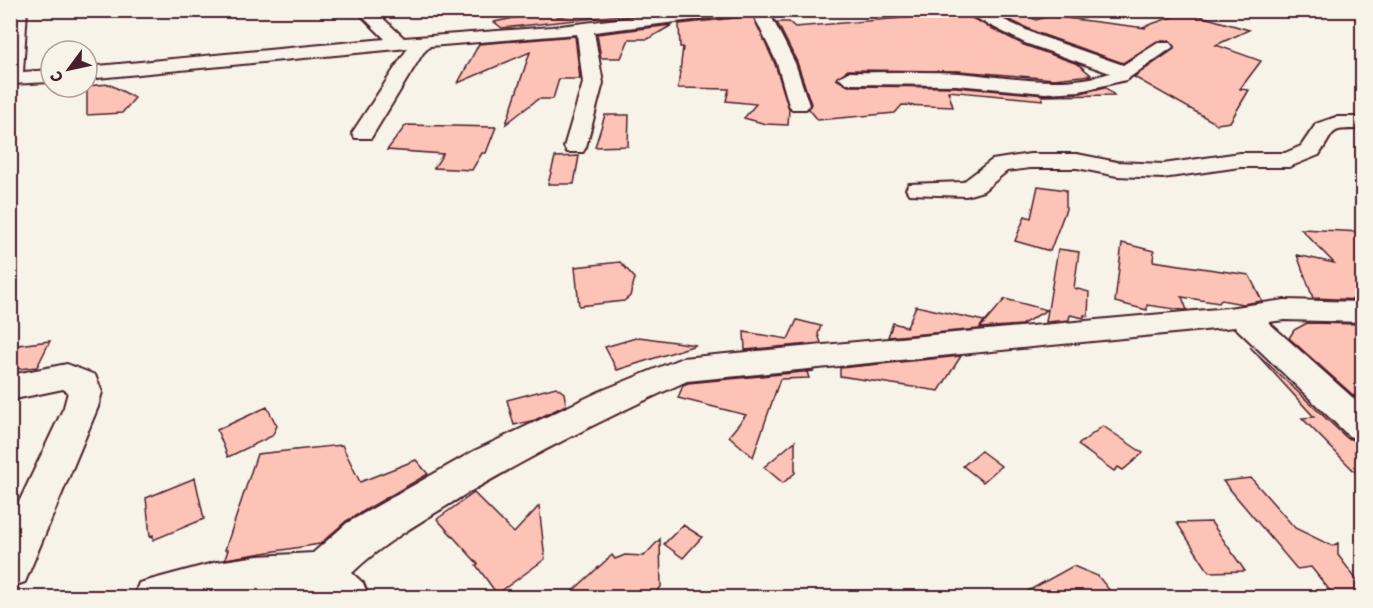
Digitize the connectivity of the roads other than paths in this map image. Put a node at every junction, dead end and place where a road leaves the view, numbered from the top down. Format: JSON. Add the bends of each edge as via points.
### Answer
{"nodes":[{"id":1,"x":19,"y":10,"type":"edge"},
{"id":2,"x":364,"y":10,"type":"edge"},
{"id":3,"x":734,"y":10,"type":"edge"},
{"id":4,"x":767,"y":10,"type":"edge"},
{"id":5,"x":968,"y":10,"type":"edge"},
{"id":6,"x":565,"y":15,"type":"dead end"},
{"id":7,"x":588,"y":28,"type":"junction"},
{"id":8,"x":426,"y":41,"type":"junction"},
{"id":9,"x":399,"y":43,"type":"junction"},
{"id":10,"x":1164,"y":47,"type":"dead end"},
{"id":11,"x":1123,"y":71,"type":"junction"},
{"id":12,"x":99,"y":72,"type":"edge"},
{"id":13,"x":39,"y":77,"type":"edge"},
{"id":14,"x":12,"y":78,"type":"edge"},
{"id":15,"x":848,"y":78,"type":"dead end"},
{"id":16,"x":799,"y":105,"type":"dead end"},
{"id":17,"x":1362,"y":123,"type":"edge"},
{"id":18,"x":363,"y":133,"type":"dead end"},
{"id":19,"x":575,"y":147,"type":"dead end"},
{"id":20,"x":918,"y":189,"type":"dead end"},
{"id":21,"x":1362,"y":312,"type":"edge"},
{"id":22,"x":1242,"y":316,"type":"junction"},
{"id":23,"x":10,"y":388,"type":"edge"},
{"id":24,"x":1362,"y":426,"type":"edge"},
{"id":25,"x":10,"y":568,"type":"edge"},
{"id":26,"x":335,"y":585,"type":"edge"},
{"id":27,"x":155,"y":597,"type":"edge"}],
"edges":[{"from":1,"to":14,"type":"street"},
{"from":2,"to":9,"type":"street"},
{"from":3,"to":7,"type":"street"},
{"from":4,"to":16,"type":"street","via":[[763,15],[766,27],[791,72]]},
{"from":5,"to":11,"type":"street","via":[[1031,39]]},
{"from":6,"to":7,"type":"street"},
{"from":7,"to":8,"type":"street"},
{"from":7,"to":19,"type":"street","via":[[593,83]]},
{"from":8,"to":9,"type":"street"},
{"from":8,"to":18,"type":"street"},
{"from":9,"to":12,"type":"street"},
{"from":10,"to":11,"type":"street"},
{"from":11,"to":15,"type":"street","via":[[1102,82],[1045,87],[956,79]]},
{"from":13,"to":14,"type":"street"},
{"from":17,"to":20,"type":"street","via":[[1334,123],[1325,127],[1317,132],[1311,150],[1289,159],[1240,160],[1163,171],[1137,171],[1077,161],[1030,161],[1000,165],[966,189]]},
{"from":21,"to":22,"type":"street","via":[[1285,310]]},
{"from":22,"to":24,"type":"street"},
{"from":22,"to":26,"type":"street","via":[[682,370],[487,462],[362,536]]},
{"from":23,"to":25,"type":"street","via":[[67,376],[83,384],[85,392]]},
{"from":26,"to":27,"type":"street","via":[[277,572],[200,584]]}]}
